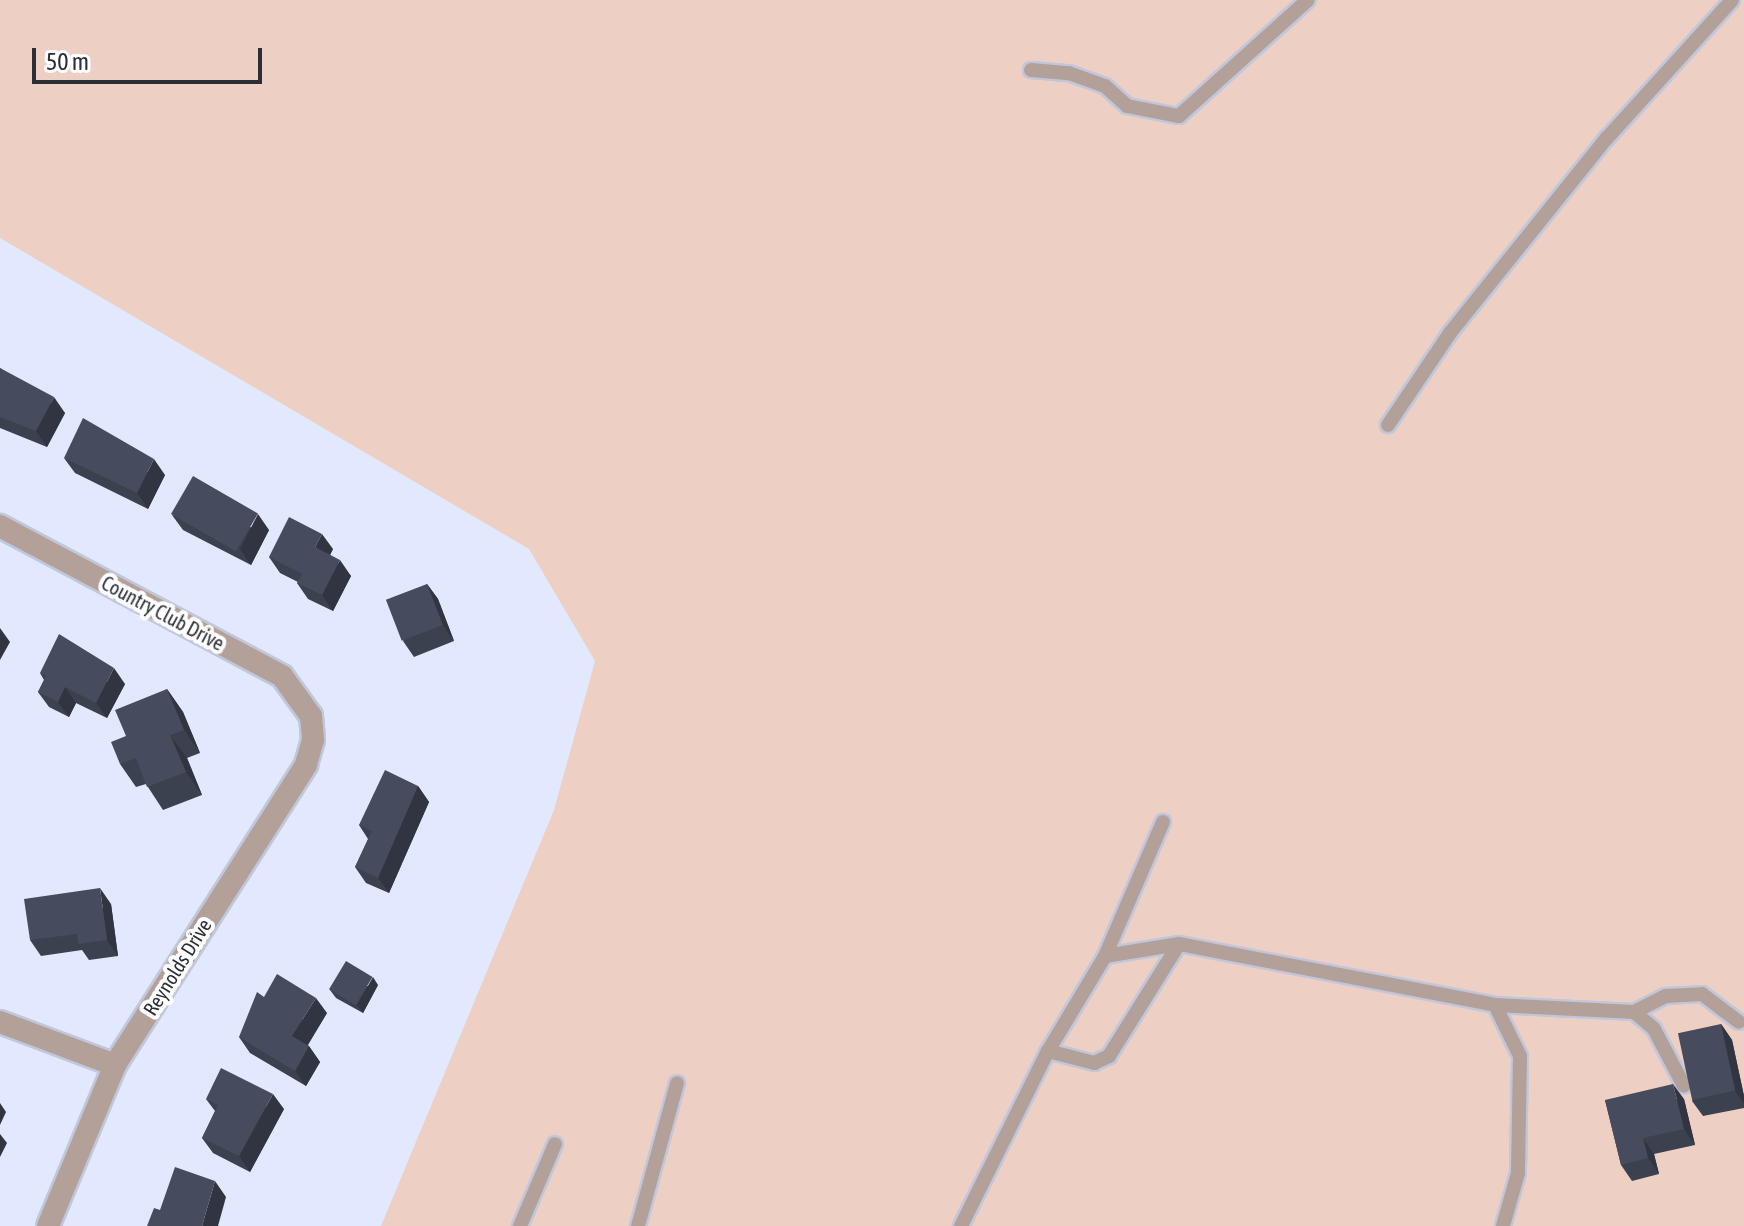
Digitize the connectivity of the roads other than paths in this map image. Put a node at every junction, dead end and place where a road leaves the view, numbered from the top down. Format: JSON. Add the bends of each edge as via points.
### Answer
{"nodes":[{"id":1,"x":1308,"y":0,"type":"edge"},
{"id":2,"x":1732,"y":0,"type":"edge"},
{"id":3,"x":1031,"y":70,"type":"dead end"},
{"id":4,"x":1388,"y":425,"type":"dead end"},
{"id":5,"x":0,"y":526,"type":"edge"},
{"id":6,"x":311,"y":716,"type":"joint"},
{"id":7,"x":1163,"y":822,"type":"dead end"},
{"id":8,"x":1179,"y":944,"type":"junction"},
{"id":9,"x":1105,"y":956,"type":"junction"},
{"id":10,"x":1495,"y":1005,"type":"junction"},
{"id":11,"x":1634,"y":1012,"type":"junction"},
{"id":12,"x":0,"y":1022,"type":"edge"},
{"id":13,"x":1739,"y":1022,"type":"dead end"},
{"id":14,"x":1048,"y":1051,"type":"junction"},
{"id":15,"x":115,"y":1065,"type":"junction"},
{"id":16,"x":677,"y":1083,"type":"dead end"},
{"id":17,"x":1684,"y":1086,"type":"edge"},
{"id":18,"x":555,"y":1144,"type":"dead end"},
{"id":19,"x":48,"y":1226,"type":"edge"},
{"id":20,"x":520,"y":1226,"type":"edge"},
{"id":21,"x":638,"y":1226,"type":"edge"},
{"id":22,"x":961,"y":1226,"type":"edge"},
{"id":23,"x":1503,"y":1226,"type":"edge"}],
"edges":[{"from":1,"to":3,"type":"lane","via":[[1179,116],[1127,106],[1105,86],[1069,73]]},
{"from":2,"to":4,"type":"lane","via":[[1607,138],[1450,333]]},
{"from":5,"to":6,"type":"street","name":"Country Club Drive","via":[[282,676]]},
{"from":6,"to":15,"type":"street","name":"Reynolds Drive","via":[[306,765]]},
{"from":7,"to":9,"type":"lane"},
{"from":8,"to":9,"type":"lane"},
{"from":8,"to":10,"type":"lane"},
{"from":8,"to":14,"type":"lane","via":[[1109,1056],[1094,1063]]},
{"from":9,"to":14,"type":"lane"},
{"from":10,"to":11,"type":"lane"},
{"from":10,"to":23,"type":"lane","via":[[1520,1056],[1518,1173]]},
{"from":11,"to":13,"type":"lane","via":[[1666,996],[1702,994]]},
{"from":11,"to":17,"type":"lane","via":[[1660,1038]]},
{"from":12,"to":15,"type":"street"},
{"from":14,"to":22,"type":"lane"},
{"from":15,"to":19,"type":"street","name":"Reynolds Drive"},
{"from":16,"to":21,"type":"lane"},
{"from":18,"to":20,"type":"lane"}]}
